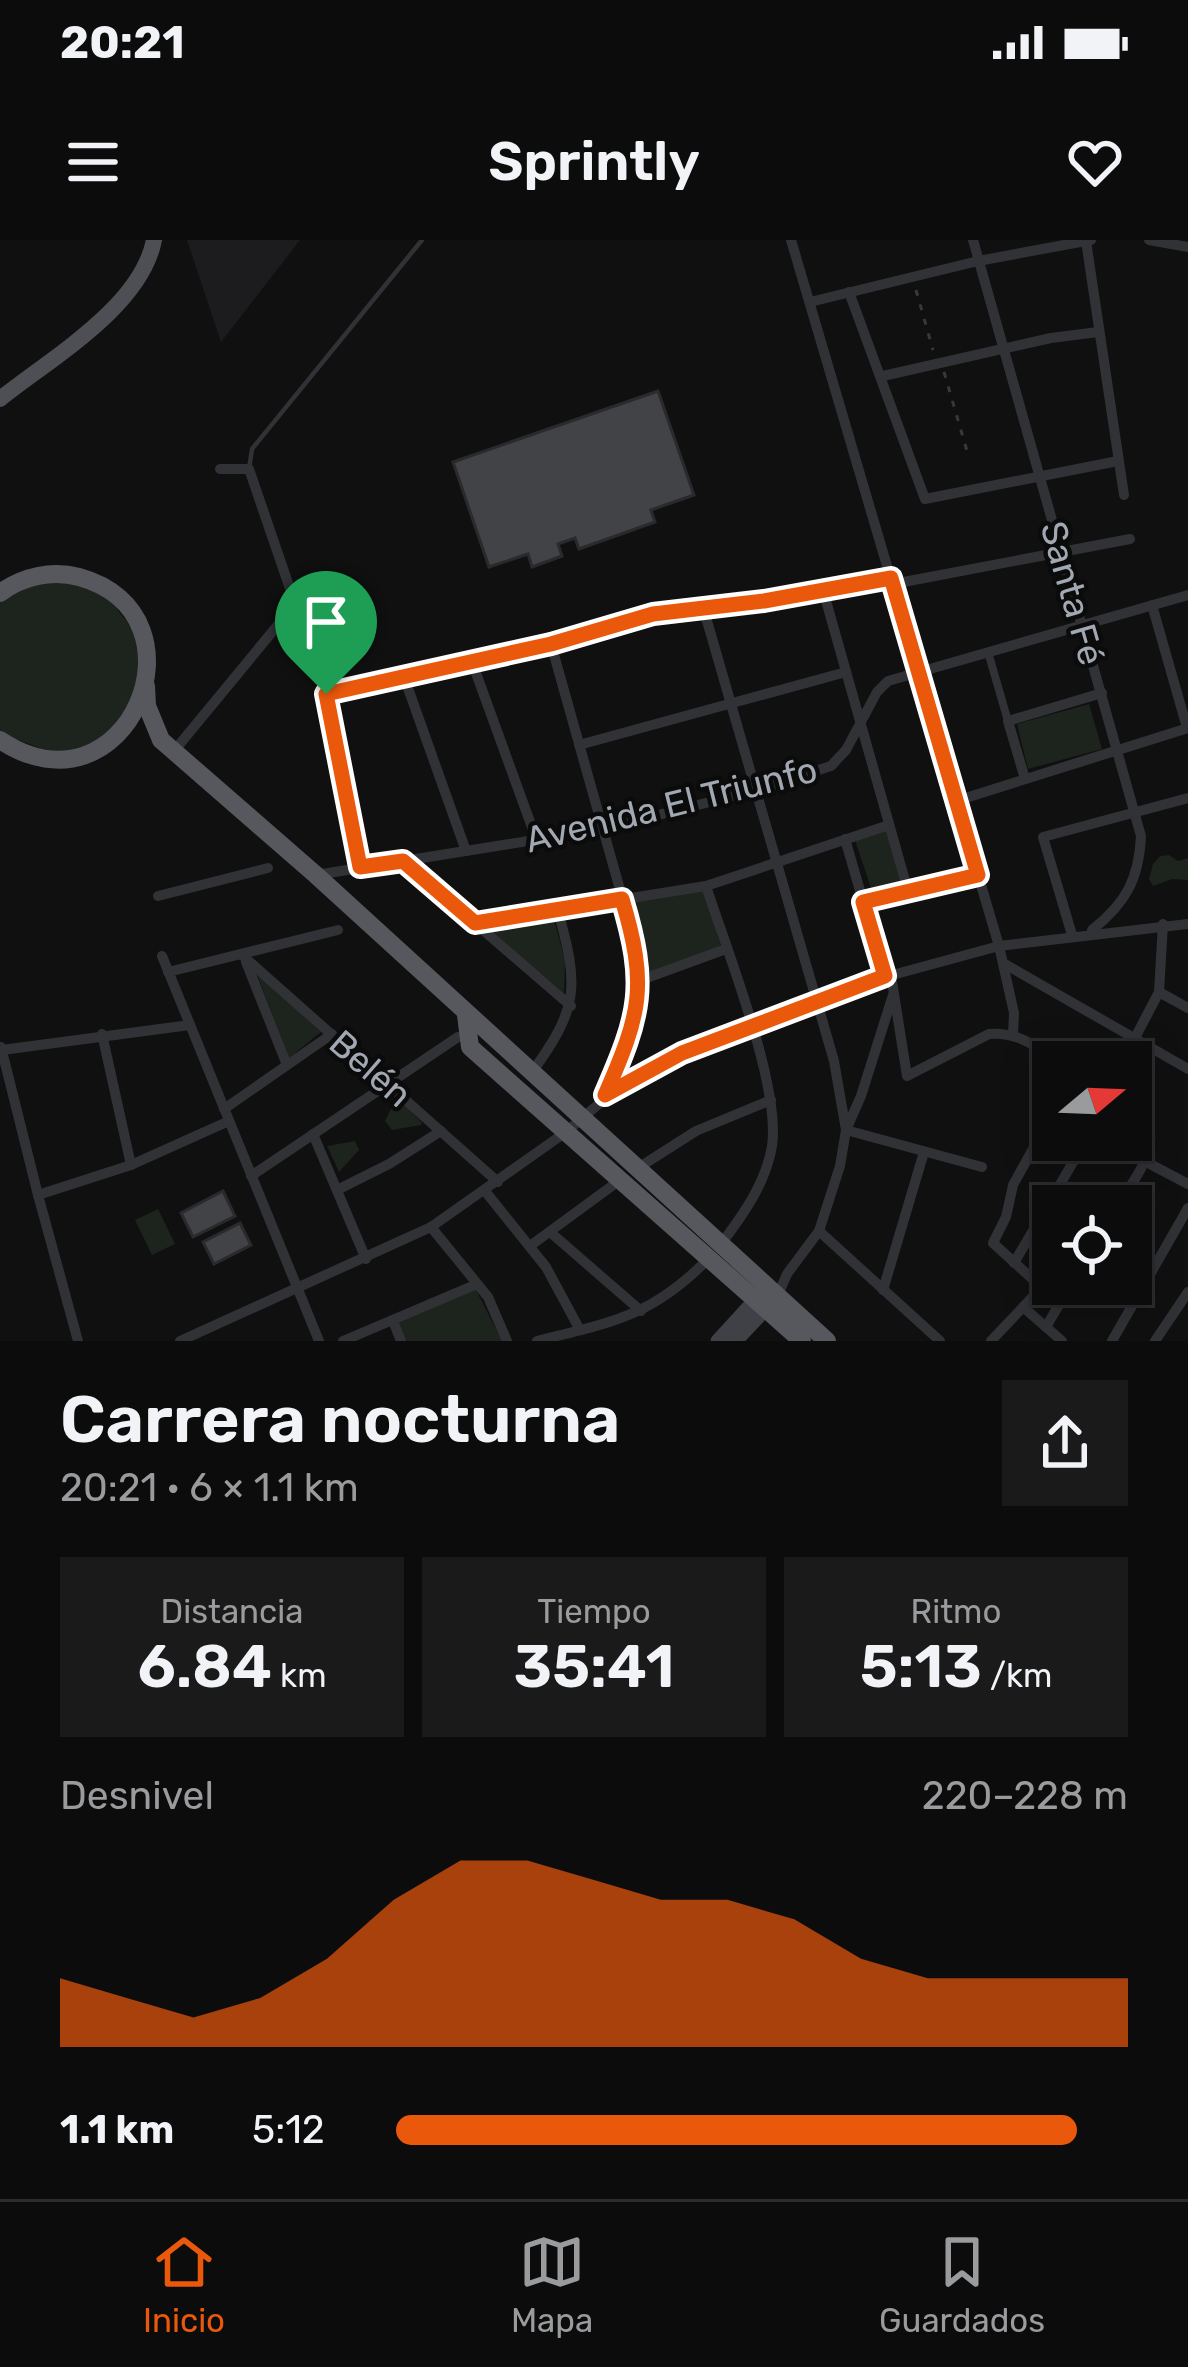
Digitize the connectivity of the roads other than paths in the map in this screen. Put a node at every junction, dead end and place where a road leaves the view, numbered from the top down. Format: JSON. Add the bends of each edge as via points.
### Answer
{"nodes":[{"id":1,"x":154,"y":240,"type":"edge"},
{"id":2,"x":422,"y":240,"type":"edge"},
{"id":3,"x":791,"y":240,"type":"edge"},
{"id":4,"x":973,"y":240,"type":"edge"},
{"id":5,"x":1088,"y":240,"type":"edge"},
{"id":6,"x":1149,"y":240,"type":"edge"},
{"id":7,"x":1188,"y":247,"type":"edge"},
{"id":8,"x":979,"y":261,"type":"junction"},
{"id":9,"x":849,"y":292,"type":"junction"},
{"id":10,"x":810,"y":302,"type":"junction"},
{"id":11,"x":1098,"y":332,"type":"junction"},
{"id":12,"x":1004,"y":349,"type":"junction"},
{"id":13,"x":883,"y":376,"type":"junction"},
{"id":14,"x":0,"y":399,"type":"edge"},
{"id":15,"x":1118,"y":461,"type":"junction"},
{"id":16,"x":220,"y":469,"type":"dead end"},
{"id":17,"x":249,"y":469,"type":"junction"},
{"id":18,"x":1039,"y":474,"type":"junction"},
{"id":19,"x":1124,"y":495,"type":"dead end"},
{"id":20,"x":1130,"y":539,"type":"dead end"},
{"id":21,"x":1061,"y":551,"type":"junction"},
{"id":22,"x":0,"y":577,"type":"edge"},
{"id":23,"x":34,"y":577,"type":"junction"},
{"id":24,"x":892,"y":581,"type":"junction"},
{"id":25,"x":823,"y":590,"type":"junction"},
{"id":26,"x":0,"y":593,"type":"edge"},
{"id":27,"x":1188,"y":595,"type":"edge"},
{"id":28,"x":296,"y":603,"type":"junction"},
{"id":29,"x":1152,"y":605,"type":"junction"},
{"id":30,"x":703,"y":607,"type":"junction"},
{"id":31,"x":1082,"y":623,"type":"junction"},
{"id":32,"x":551,"y":644,"type":"junction"},
{"id":33,"x":988,"y":650,"type":"junction"},
{"id":34,"x":472,"y":662,"type":"junction"},
{"id":35,"x":918,"y":670,"type":"junction"},
{"id":36,"x":846,"y":672,"type":"junction"},
{"id":37,"x":404,"y":676,"type":"junction"},
{"id":38,"x":146,"y":686,"type":"junction"},
{"id":39,"x":1102,"y":693,"type":"junction"},
{"id":40,"x":326,"y":694,"type":"junction"},
{"id":41,"x":732,"y":703,"type":"junction"},
{"id":42,"x":1008,"y":721,"type":"junction"},
{"id":43,"x":861,"y":726,"type":"junction"},
{"id":44,"x":1187,"y":728,"type":"edge"},
{"id":45,"x":0,"y":740,"type":"edge"},
{"id":46,"x":580,"y":745,"type":"junction"},
{"id":47,"x":1117,"y":749,"type":"junction"},
{"id":48,"x":174,"y":751,"type":"junction"},
{"id":49,"x":1025,"y":779,"type":"junction"},
{"id":50,"x":757,"y":790,"type":"junction"},
{"id":51,"x":1188,"y":798,"type":"edge"},
{"id":52,"x":956,"y":801,"type":"junction"},
{"id":53,"x":1136,"y":810,"type":"junction"},
{"id":54,"x":890,"y":825,"type":"junction"},
{"id":55,"x":603,"y":829,"type":"junction"},
{"id":56,"x":845,"y":839,"type":"junction"},
{"id":57,"x":537,"y":841,"type":"junction"},
{"id":58,"x":466,"y":851,"type":"junction"},
{"id":59,"x":403,"y":861,"type":"junction"},
{"id":60,"x":776,"y":861,"type":"junction"},
{"id":61,"x":360,"y":867,"type":"junction"},
{"id":62,"x":268,"y":868,"type":"dead end"},
{"id":63,"x":316,"y":875,"type":"junction"},
{"id":64,"x":978,"y":875,"type":"junction"},
{"id":65,"x":706,"y":886,"type":"junction"},
{"id":66,"x":908,"y":891,"type":"junction"},
{"id":67,"x":158,"y":896,"type":"dead end"},
{"id":68,"x":622,"y":899,"type":"junction"},
{"id":69,"x":863,"y":902,"type":"junction"},
{"id":70,"x":558,"y":911,"type":"junction"},
{"id":71,"x":475,"y":923,"type":"junction"},
{"id":72,"x":1163,"y":924,"type":"junction"},
{"id":73,"x":1188,"y":924,"type":"edge"},
{"id":74,"x":338,"y":930,"type":"dead end"},
{"id":75,"x":1090,"y":932,"type":"junction"},
{"id":76,"x":1072,"y":935,"type":"junction"},
{"id":77,"x":999,"y":946,"type":"junction"},
{"id":78,"x":726,"y":950,"type":"junction"},
{"id":79,"x":162,"y":956,"type":"dead end"},
{"id":80,"x":243,"y":956,"type":"junction"},
{"id":81,"x":1003,"y":963,"type":"junction"},
{"id":82,"x":168,"y":972,"type":"junction"},
{"id":83,"x":888,"y":976,"type":"junction"},
{"id":84,"x":641,"y":980,"type":"junction"},
{"id":85,"x":1159,"y":992,"type":"junction"},
{"id":86,"x":893,"y":995,"type":"junction"},
{"id":87,"x":817,"y":1002,"type":"junction"},
{"id":88,"x":571,"y":1006,"type":"junction"},
{"id":89,"x":1188,"y":1008,"type":"edge"},
{"id":90,"x":466,"y":1015,"type":"junction"},
{"id":91,"x":190,"y":1025,"type":"junction"},
{"id":92,"x":750,"y":1026,"type":"junction"},
{"id":93,"x":102,"y":1034,"type":"junction"},
{"id":94,"x":332,"y":1034,"type":"junction"},
{"id":95,"x":1013,"y":1035,"type":"junction"},
{"id":96,"x":1136,"y":1036,"type":"junction"},
{"id":97,"x":464,"y":1042,"type":"junction"},
{"id":98,"x":1032,"y":1045,"type":"edge"},
{"id":99,"x":1,"y":1047,"type":"edge"},
{"id":100,"x":287,"y":1065,"type":"junction"},
{"id":101,"x":1188,"y":1069,"type":"edge"},
{"id":102,"x":532,"y":1072,"type":"junction"},
{"id":103,"x":389,"y":1083,"type":"junction"},
{"id":104,"x":605,"y":1095,"type":"junction"},
{"id":105,"x":770,"y":1100,"type":"junction"},
{"id":106,"x":226,"y":1115,"type":"junction"},
{"id":107,"x":583,"y":1118,"type":"junction"},
{"id":108,"x":846,"y":1130,"type":"junction"},
{"id":109,"x":441,"y":1131,"type":"junction"},
{"id":110,"x":566,"y":1132,"type":"junction"},
{"id":111,"x":313,"y":1134,"type":"junction"},
{"id":112,"x":1032,"y":1151,"type":"edge"},
{"id":113,"x":924,"y":1152,"type":"junction"},
{"id":114,"x":1074,"y":1161,"type":"edge"},
{"id":115,"x":1147,"y":1162,"type":"joint"},
{"id":116,"x":131,"y":1165,"type":"junction"},
{"id":117,"x":982,"y":1167,"type":"dead end"},
{"id":118,"x":638,"y":1168,"type":"junction"},
{"id":119,"x":251,"y":1176,"type":"junction"},
{"id":120,"x":620,"y":1180,"type":"junction"},
{"id":121,"x":498,"y":1182,"type":"junction"},
{"id":122,"x":1188,"y":1184,"type":"edge"},
{"id":123,"x":1132,"y":1185,"type":"edge"},
{"id":124,"x":337,"y":1190,"type":"junction"},
{"id":125,"x":485,"y":1191,"type":"junction"},
{"id":126,"x":38,"y":1195,"type":"junction"},
{"id":127,"x":1188,"y":1208,"type":"edge"},
{"id":128,"x":431,"y":1227,"type":"junction"},
{"id":129,"x":818,"y":1231,"type":"junction"},
{"id":130,"x":550,"y":1232,"type":"junction"},
{"id":131,"x":530,"y":1246,"type":"junction"},
{"id":132,"x":715,"y":1251,"type":"junction"},
{"id":133,"x":366,"y":1259,"type":"junction"},
{"id":134,"x":1014,"y":1263,"type":"junction"},
{"id":135,"x":1032,"y":1279,"type":"edge"},
{"id":136,"x":477,"y":1284,"type":"junction"},
{"id":137,"x":297,"y":1289,"type":"junction"},
{"id":138,"x":883,"y":1290,"type":"junction"},
{"id":139,"x":1188,"y":1292,"type":"edge"},
{"id":140,"x":767,"y":1298,"type":"junction"},
{"id":141,"x":1032,"y":1298,"type":"edge"},
{"id":142,"x":1059,"y":1305,"type":"edge"},
{"id":143,"x":1022,"y":1307,"type":"junction"},
{"id":144,"x":641,"y":1311,"type":"junction"},
{"id":145,"x":393,"y":1321,"type":"junction"},
{"id":146,"x":1046,"y":1327,"type":"junction"},
{"id":147,"x":577,"y":1334,"type":"edge"},
{"id":148,"x":796,"y":1339,"type":"edge"},
{"id":149,"x":78,"y":1341,"type":"edge"},
{"id":150,"x":180,"y":1341,"type":"edge"},
{"id":151,"x":319,"y":1341,"type":"edge"},
{"id":152,"x":343,"y":1341,"type":"edge"},
{"id":153,"x":401,"y":1341,"type":"edge"},
{"id":154,"x":507,"y":1341,"type":"edge"},
{"id":155,"x":537,"y":1341,"type":"edge"},
{"id":156,"x":718,"y":1341,"type":"edge"},
{"id":157,"x":735,"y":1341,"type":"edge"},
{"id":158,"x":827,"y":1341,"type":"edge"},
{"id":159,"x":940,"y":1341,"type":"edge"},
{"id":160,"x":991,"y":1341,"type":"edge"},
{"id":161,"x":1062,"y":1341,"type":"edge"},
{"id":162,"x":1112,"y":1341,"type":"edge"},
{"id":163,"x":1155,"y":1341,"type":"edge"}],
"edges":[{"from":1,"to":14,"type":"main road","via":[[119,304]]},
{"from":2,"to":17,"type":"lane","via":[[252,449]]},
{"from":3,"to":10,"type":"street"},
{"from":4,"to":8,"type":"street","name":"Santa Fé"},
{"from":5,"to":8,"type":"street"},
{"from":5,"to":11,"type":"street"},
{"from":6,"to":7,"type":"street"},
{"from":8,"to":9,"type":"street"},
{"from":8,"to":12,"type":"street","name":"Santa Fé"},
{"from":9,"to":10,"type":"street"},
{"from":9,"to":13,"type":"street"},
{"from":10,"to":24,"type":"street"},
{"from":11,"to":12,"type":"street"},
{"from":11,"to":15,"type":"street"},
{"from":12,"to":13,"type":"street"},
{"from":12,"to":18,"type":"street","name":"Santa Fé"},
{"from":13,"to":18,"type":"street","via":[[925,499]]},
{"from":15,"to":18,"type":"street"},
{"from":15,"to":19,"type":"street"},
{"from":16,"to":17,"type":"street"},
{"from":17,"to":28,"type":"street"},
{"from":18,"to":21,"type":"street","name":"Santa Fé"},
{"from":20,"to":21,"type":"street"},
{"from":21,"to":24,"type":"street"},
{"from":21,"to":31,"type":"street","name":"Santa Fé"},
{"from":22,"to":23,"type":"main road"},
{"from":23,"to":26,"type":"highway"},
{"from":23,"to":38,"type":"highway","via":[[84,578],[126,606],[143,635]]},
{"from":24,"to":25,"type":"street"},
{"from":24,"to":35,"type":"street"},
{"from":25,"to":30,"type":"street"},
{"from":25,"to":36,"type":"street"},
{"from":27,"to":29,"type":"street","name":"Avenida El Triunfo"},
{"from":28,"to":40,"type":"street"},
{"from":28,"to":48,"type":"street"},
{"from":29,"to":31,"type":"street","name":"Avenida El Triunfo"},
{"from":29,"to":44,"type":"street"},
{"from":30,"to":32,"type":"street"},
{"from":30,"to":41,"type":"street"},
{"from":31,"to":33,"type":"street","name":"Avenida El Triunfo"},
{"from":31,"to":39,"type":"street","name":"Santa Fé"},
{"from":32,"to":34,"type":"street"},
{"from":32,"to":46,"type":"street"},
{"from":33,"to":35,"type":"street","name":"Avenida El Triunfo"},
{"from":33,"to":42,"type":"street"},
{"from":34,"to":37,"type":"street"},
{"from":34,"to":57,"type":"street"},
{"from":35,"to":43,"type":"street","name":"Avenida El Triunfo","via":[[877,692]]},
{"from":35,"to":52,"type":"street"},
{"from":36,"to":41,"type":"street"},
{"from":36,"to":43,"type":"street"},
{"from":37,"to":40,"type":"street"},
{"from":37,"to":58,"type":"street"},
{"from":38,"to":45,"type":"highway","via":[[123,731],[95,751],[45,759]]},
{"from":38,"to":48,"type":"highway","via":[[153,724]]},
{"from":39,"to":42,"type":"street"},
{"from":39,"to":47,"type":"street","name":"Santa Fé"},
{"from":40,"to":61,"type":"street"},
{"from":41,"to":46,"type":"street"},
{"from":41,"to":50,"type":"street"},
{"from":42,"to":49,"type":"street"},
{"from":43,"to":50,"type":"street","name":"Avenida El Triunfo","via":[[831,766]]},
{"from":43,"to":54,"type":"street"},
{"from":44,"to":47,"type":"street"},
{"from":46,"to":55,"type":"street"},
{"from":47,"to":49,"type":"street"},
{"from":47,"to":53,"type":"street","name":"Santa Fé"},
{"from":48,"to":63,"type":"highway"},
{"from":49,"to":52,"type":"street"},
{"from":50,"to":55,"type":"street","name":"Avenida El Triunfo"},
{"from":50,"to":60,"type":"street"},
{"from":51,"to":53,"type":"street"},
{"from":52,"to":64,"type":"street"},
{"from":53,"to":75,"type":"street","name":"Santa Fé","via":[[1136,880]]},
{"from":53,"to":76,"type":"street","via":[[1043,837]]},
{"from":54,"to":56,"type":"street"},
{"from":54,"to":66,"type":"street"},
{"from":55,"to":57,"type":"street","name":"Avenida El Triunfo"},
{"from":55,"to":68,"type":"street"},
{"from":56,"to":60,"type":"street"},
{"from":56,"to":69,"type":"street"},
{"from":57,"to":58,"type":"street","name":"Avenida El Triunfo"},
{"from":58,"to":59,"type":"street","name":"Avenida El Triunfo"},
{"from":59,"to":61,"type":"street","name":"Avenida El Triunfo"},
{"from":59,"to":71,"type":"street"},
{"from":60,"to":65,"type":"street"},
{"from":60,"to":87,"type":"street"},
{"from":61,"to":63,"type":"street","name":"Avenida El Triunfo"},
{"from":62,"to":67,"type":"street"},
{"from":63,"to":90,"type":"highway"},
{"from":64,"to":66,"type":"street"},
{"from":64,"to":77,"type":"street"},
{"from":65,"to":68,"type":"street"},
{"from":65,"to":78,"type":"street"},
{"from":66,"to":69,"type":"street"},
{"from":68,"to":70,"type":"street"},
{"from":68,"to":84,"type":"street"},
{"from":69,"to":83,"type":"street"},
{"from":70,"to":71,"type":"street"},
{"from":70,"to":88,"type":"street","via":[[572,966]]},
{"from":71,"to":88,"type":"street"},
{"from":72,"to":73,"type":"street"},
{"from":72,"to":75,"type":"street"},
{"from":72,"to":85,"type":"street"},
{"from":74,"to":80,"type":"street"},
{"from":75,"to":76,"type":"street"},
{"from":76,"to":77,"type":"street"},
{"from":77,"to":81,"type":"street"},
{"from":77,"to":83,"type":"street"},
{"from":78,"to":84,"type":"street"},
{"from":78,"to":92,"type":"street"},
{"from":79,"to":82,"type":"street"},
{"from":80,"to":82,"type":"street"},
{"from":80,"to":94,"type":"street","name":"Belén"},
{"from":80,"to":100,"type":"street"},
{"from":81,"to":95,"type":"street"},
{"from":81,"to":96,"type":"street"},
{"from":82,"to":91,"type":"street"},
{"from":83,"to":86,"type":"street"},
{"from":83,"to":87,"type":"street"},
{"from":84,"to":104,"type":"street","via":[[632,1030]]},
{"from":85,"to":89,"type":"street"},
{"from":85,"to":96,"type":"street"},
{"from":86,"to":95,"type":"street","via":[[907,1076],[989,1034]]},
{"from":86,"to":108,"type":"street"},
{"from":87,"to":92,"type":"street"},
{"from":87,"to":108,"type":"street"},
{"from":88,"to":102,"type":"street"},
{"from":90,"to":97,"type":"highway"},
{"from":90,"to":102,"type":"highway"},
{"from":91,"to":93,"type":"street"},
{"from":91,"to":106,"type":"street"},
{"from":92,"to":104,"type":"street"},
{"from":92,"to":105,"type":"street"},
{"from":93,"to":99,"type":"street"},
{"from":93,"to":116,"type":"street"},
{"from":94,"to":100,"type":"street"},
{"from":94,"to":103,"type":"street","name":"Belén"},
{"from":95,"to":98,"type":"street"},
{"from":96,"to":101,"type":"street"},
{"from":97,"to":103,"type":"street"},
{"from":97,"to":110,"type":"highway"},
{"from":99,"to":126,"type":"street"},
{"from":100,"to":106,"type":"street"},
{"from":102,"to":107,"type":"highway"},
{"from":103,"to":109,"type":"street","name":"Belén"},
{"from":103,"to":111,"type":"street"},
{"from":104,"to":107,"type":"street"},
{"from":105,"to":118,"type":"street","via":[[696,1131]]},
{"from":105,"to":132,"type":"street","via":[[765,1171]]},
{"from":106,"to":116,"type":"street"},
{"from":106,"to":119,"type":"street"},
{"from":107,"to":110,"type":"street"},
{"from":107,"to":118,"type":"highway"},
{"from":108,"to":113,"type":"street"},
{"from":108,"to":129,"type":"street"},
{"from":109,"to":121,"type":"street","name":"Belén"},
{"from":109,"to":124,"type":"street"},
{"from":110,"to":120,"type":"highway"},
{"from":110,"to":121,"type":"street"},
{"from":111,"to":119,"type":"street"},
{"from":111,"to":124,"type":"street"},
{"from":112,"to":134,"type":"street","via":[[993,1244]]},
{"from":113,"to":117,"type":"street"},
{"from":113,"to":138,"type":"street"},
{"from":114,"to":134,"type":"street"},
{"from":115,"to":122,"type":"street"},
{"from":115,"to":123,"type":"street"},
{"from":116,"to":126,"type":"street"},
{"from":118,"to":132,"type":"highway"},
{"from":119,"to":137,"type":"street"},
{"from":120,"to":130,"type":"street"},
{"from":120,"to":132,"type":"highway"},
{"from":121,"to":125,"type":"street"},
{"from":124,"to":133,"type":"street"},
{"from":125,"to":128,"type":"street"},
{"from":125,"to":131,"type":"street"},
{"from":126,"to":149,"type":"street"},
{"from":127,"to":162,"type":"street"},
{"from":128,"to":133,"type":"street"},
{"from":128,"to":136,"type":"street"},
{"from":129,"to":138,"type":"street"},
{"from":129,"to":140,"type":"street"},
{"from":130,"to":131,"type":"street"},
{"from":130,"to":144,"type":"street"},
{"from":131,"to":147,"type":"street"},
{"from":132,"to":140,"type":"highway"},
{"from":132,"to":144,"type":"street","via":[[671,1295]]},
{"from":133,"to":137,"type":"street"},
{"from":134,"to":135,"type":"street"},
{"from":136,"to":145,"type":"street"},
{"from":136,"to":154,"type":"street"},
{"from":137,"to":150,"type":"street"},
{"from":137,"to":151,"type":"street"},
{"from":138,"to":159,"type":"street"},
{"from":139,"to":163,"type":"street"},
{"from":140,"to":148,"type":"highway"},
{"from":140,"to":156,"type":"main road"},
{"from":140,"to":157,"type":"main road"},
{"from":140,"to":158,"type":"highway"},
{"from":141,"to":143,"type":"street"},
{"from":142,"to":146,"type":"street"},
{"from":143,"to":146,"type":"street"},
{"from":143,"to":160,"type":"street"},
{"from":144,"to":147,"type":"street"},
{"from":145,"to":152,"type":"street"},
{"from":145,"to":153,"type":"street"},
{"from":146,"to":161,"type":"street"},
{"from":147,"to":155,"type":"street"}]}
